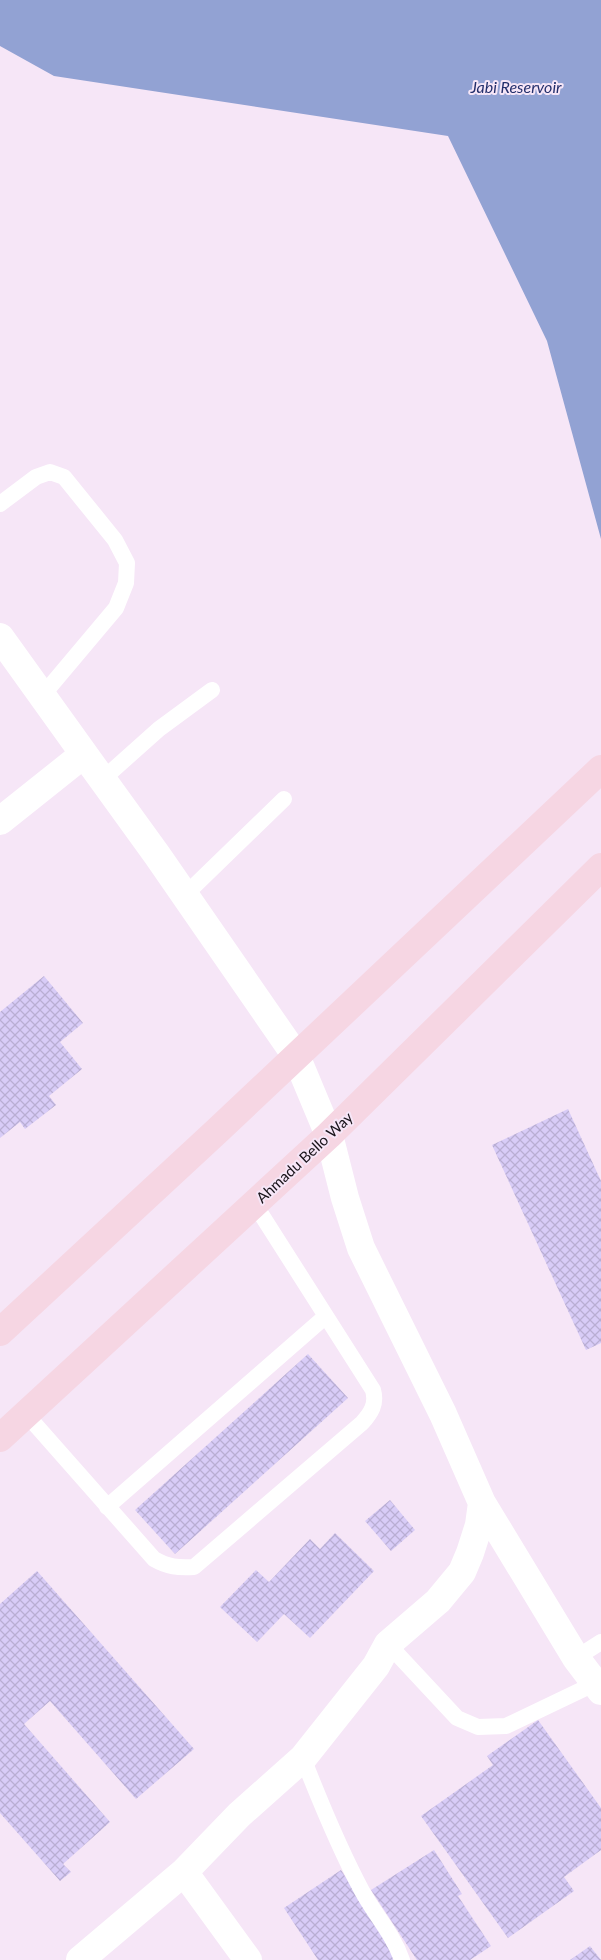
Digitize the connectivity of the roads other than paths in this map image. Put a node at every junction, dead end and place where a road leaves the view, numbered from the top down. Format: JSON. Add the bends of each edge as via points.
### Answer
{"nodes":[{"id":1,"x":0,"y":504,"type":"edge"},
{"id":2,"x":0,"y":637,"type":"edge"},
{"id":3,"x":212,"y":690,"type":"dead end"},
{"id":4,"x":42,"y":696,"type":"junction"},
{"id":5,"x":84,"y":754,"type":"junction"},
{"id":6,"x":601,"y":769,"type":"edge"},
{"id":7,"x":103,"y":779,"type":"junction"},
{"id":8,"x":284,"y":800,"type":"dead end"},
{"id":9,"x":0,"y":821,"type":"edge"},
{"id":10,"x":601,"y":867,"type":"edge"},
{"id":11,"x":185,"y":895,"type":"junction"},
{"id":12,"x":296,"y":1056,"type":"junction"},
{"id":13,"x":330,"y":1135,"type":"junction"},
{"id":14,"x":254,"y":1204,"type":"junction"},
{"id":15,"x":326,"y":1316,"type":"junction"},
{"id":16,"x":0,"y":1332,"type":"edge"},
{"id":17,"x":26,"y":1414,"type":"junction"},
{"id":18,"x":0,"y":1438,"type":"edge"},
{"id":19,"x":482,"y":1503,"type":"junction"},
{"id":20,"x":108,"y":1507,"type":"junction"},
{"id":21,"x":601,"y":1642,"type":"edge"},
{"id":22,"x":388,"y":1644,"type":"junction"},
{"id":23,"x":576,"y":1658,"type":"junction"},
{"id":24,"x":599,"y":1687,"type":"edge"},
{"id":25,"x":303,"y":1758,"type":"junction"},
{"id":26,"x":184,"y":1872,"type":"junction"},
{"id":27,"x":80,"y":1960,"type":"edge"},
{"id":28,"x":248,"y":1960,"type":"edge"},
{"id":29,"x":402,"y":1960,"type":"edge"}],
"edges":[{"from":1,"to":4,"type":"lane","via":[[36,477],[50,472],[64,477],[115,540],[127,563],[126,583],[116,608]]},
{"from":2,"to":4,"type":"street"},
{"from":3,"to":7,"type":"lane","via":[[159,729]]},
{"from":4,"to":5,"type":"street"},
{"from":5,"to":7,"type":"street"},
{"from":5,"to":9,"type":"street"},
{"from":6,"to":12,"type":"main road"},
{"from":7,"to":11,"type":"street"},
{"from":8,"to":11,"type":"lane"},
{"from":10,"to":13,"type":"main road","name":"Ahmadu Bello Way"},
{"from":11,"to":12,"type":"street"},
{"from":12,"to":13,"type":"street"},
{"from":12,"to":16,"type":"main road"},
{"from":13,"to":14,"type":"main road","name":"Ahmadu Bello Way"},
{"from":13,"to":19,"type":"street","via":[[361,1248],[443,1414]]},
{"from":14,"to":15,"type":"lane"},
{"from":14,"to":17,"type":"main road","name":"Ahmadu Bello Way"},
{"from":15,"to":20,"type":"lane"},
{"from":15,"to":20,"type":"lane","via":[[373,1390],[374,1404],[362,1424],[194,1567],[166,1566],[154,1559]]},
{"from":17,"to":18,"type":"main road","name":"Ahmadu Bello Way"},
{"from":17,"to":20,"type":"lane"},
{"from":19,"to":22,"type":"street","via":[[473,1544],[462,1572],[438,1601]]},
{"from":19,"to":23,"type":"street"},
{"from":21,"to":23,"type":"lane"},
{"from":22,"to":24,"type":"lane","via":[[457,1718],[478,1727],[506,1726]]},
{"from":22,"to":25,"type":"street","via":[[376,1666]]},
{"from":23,"to":24,"type":"street"},
{"from":25,"to":26,"type":"street","via":[[239,1815]]},
{"from":25,"to":29,"type":"lane","via":[[340,1850],[396,1943]]},
{"from":26,"to":27,"type":"street"},
{"from":26,"to":28,"type":"street"}]}
